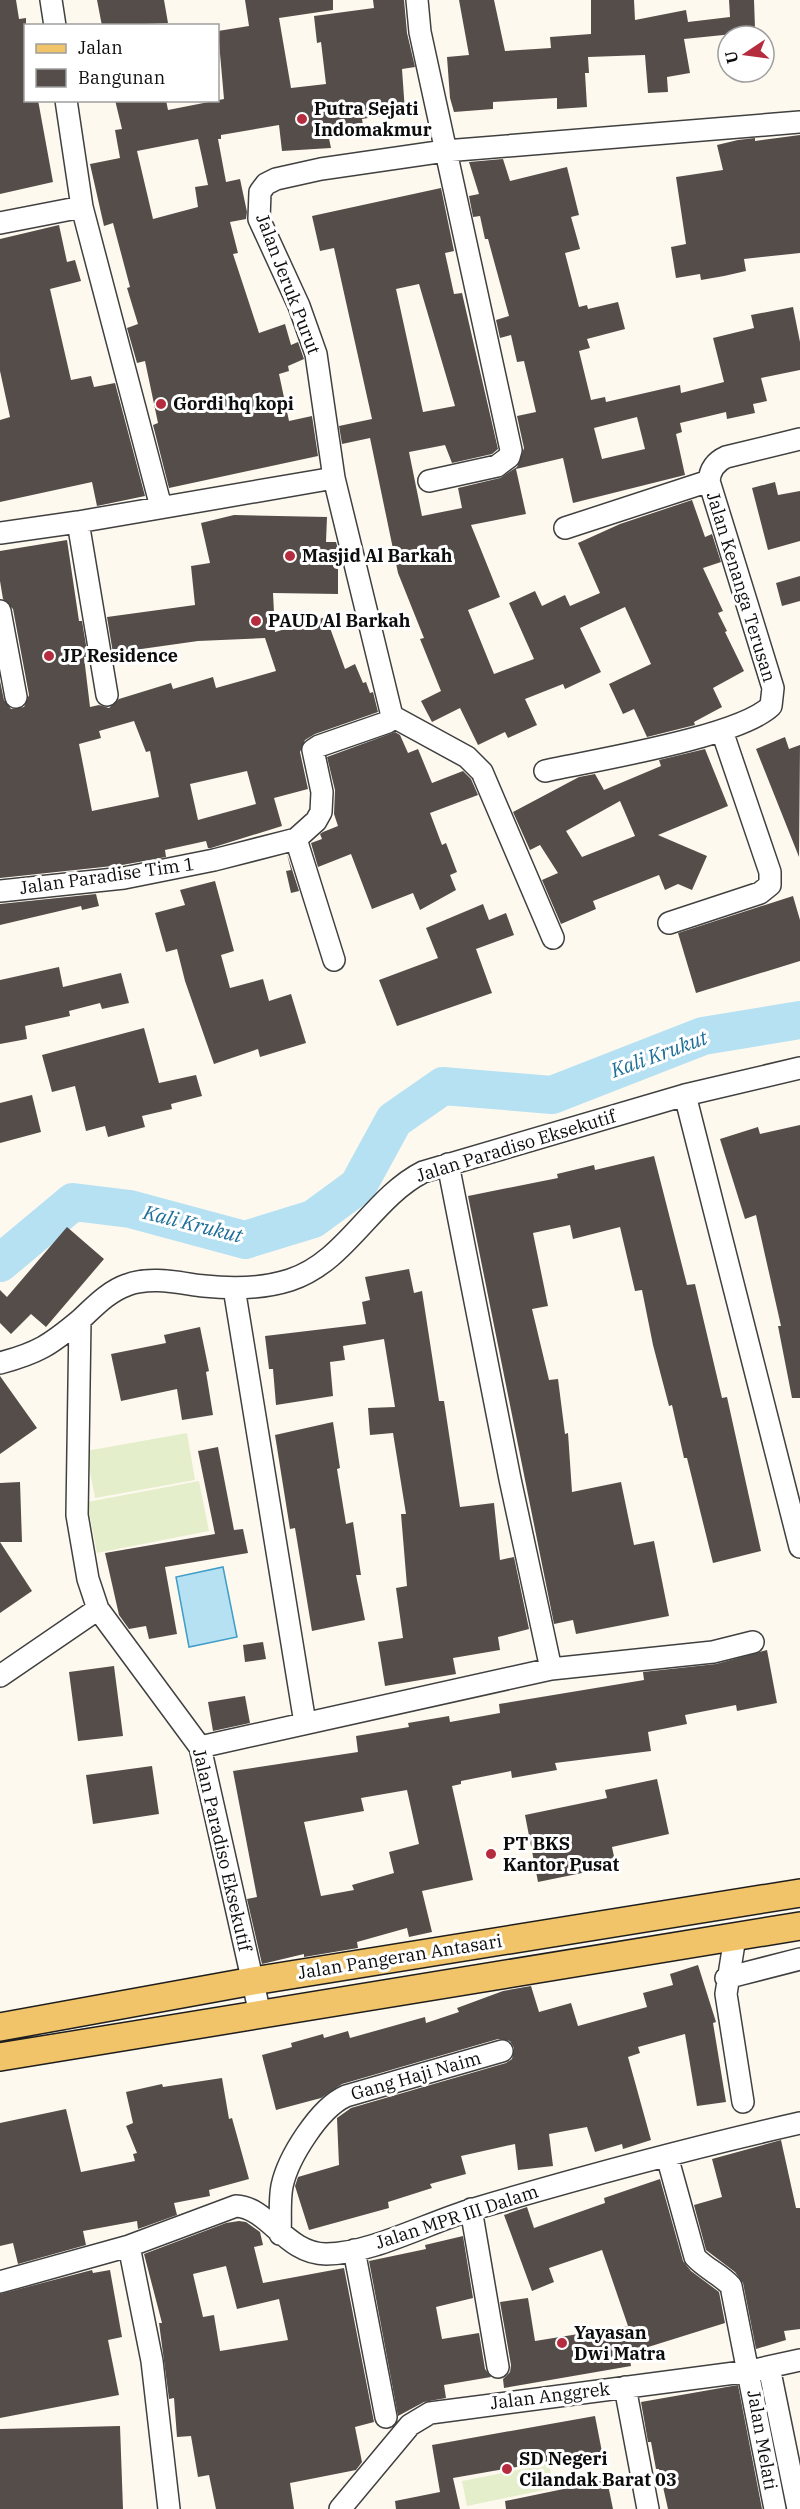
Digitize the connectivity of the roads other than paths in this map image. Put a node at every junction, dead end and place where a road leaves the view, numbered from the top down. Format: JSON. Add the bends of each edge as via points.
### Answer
{"nodes":[{"id":1,"x":51,"y":0,"type":"edge"},
{"id":2,"x":417,"y":0,"type":"edge"},
{"id":3,"x":55,"y":24,"type":"edge"},
{"id":4,"x":66,"y":102,"type":"edge"},
{"id":5,"x":800,"y":122,"type":"edge"},
{"id":6,"x":445,"y":151,"type":"junction"},
{"id":7,"x":82,"y":207,"type":"junction"},
{"id":8,"x":0,"y":223,"type":"edge"},
{"id":9,"x":800,"y":439,"type":"edge"},
{"id":10,"x":334,"y":478,"type":"junction"},
{"id":11,"x":429,"y":481,"type":"dead end"},
{"id":12,"x":709,"y":481,"type":"junction"},
{"id":13,"x":161,"y":507,"type":"junction"},
{"id":14,"x":78,"y":522,"type":"junction"},
{"id":15,"x":565,"y":528,"type":"dead end"},
{"id":16,"x":0,"y":533,"type":"edge"},
{"id":17,"x":0,"y":611,"type":"edge"},
{"id":18,"x":107,"y":695,"type":"dead end"},
{"id":19,"x":16,"y":697,"type":"dead end"},
{"id":20,"x":392,"y":716,"type":"junction"},
{"id":21,"x":722,"y":731,"type":"junction"},
{"id":22,"x":545,"y":771,"type":"dead end"},
{"id":23,"x":296,"y":840,"type":"junction"},
{"id":24,"x":0,"y":891,"type":"edge"},
{"id":25,"x":669,"y":923,"type":"dead end"},
{"id":26,"x":553,"y":938,"type":"dead end"},
{"id":27,"x":334,"y":960,"type":"dead end"},
{"id":28,"x":800,"y":1068,"type":"edge"},
{"id":29,"x":685,"y":1095,"type":"junction"},
{"id":30,"x":448,"y":1164,"type":"junction"},
{"id":31,"x":234,"y":1288,"type":"junction"},
{"id":32,"x":80,"y":1320,"type":"junction"},
{"id":33,"x":0,"y":1363,"type":"edge"},
{"id":34,"x":800,"y":1547,"type":"edge"},
{"id":35,"x":98,"y":1609,"type":"junction"},
{"id":36,"x":753,"y":1642,"type":"dead end"},
{"id":37,"x":551,"y":1669,"type":"junction"},
{"id":38,"x":0,"y":1676,"type":"edge"},
{"id":39,"x":305,"y":1723,"type":"junction"},
{"id":40,"x":200,"y":1747,"type":"junction"},
{"id":41,"x":800,"y":1893,"type":"edge"},
{"id":42,"x":800,"y":1926,"type":"edge"},
{"id":43,"x":735,"y":1937,"type":"junction"},
{"id":44,"x":800,"y":1959,"type":"edge"},
{"id":45,"x":726,"y":1978,"type":"junction"},
{"id":46,"x":253,"y":1981,"type":"junction"},
{"id":47,"x":261,"y":2014,"type":"junction"},
{"id":48,"x":0,"y":2027,"type":"edge"},
{"id":49,"x":502,"y":2051,"type":"dead end"},
{"id":50,"x":0,"y":2057,"type":"edge"},
{"id":51,"x":743,"y":2102,"type":"dead end"},
{"id":52,"x":800,"y":2123,"type":"edge"},
{"id":53,"x":667,"y":2156,"type":"junction"},
{"id":54,"x":471,"y":2210,"type":"junction"},
{"id":55,"x":280,"y":2234,"type":"junction"},
{"id":56,"x":129,"y":2246,"type":"junction"},
{"id":57,"x":354,"y":2250,"type":"junction"},
{"id":58,"x":0,"y":2282,"type":"edge"},
{"id":59,"x":800,"y":2360,"type":"edge"},
{"id":60,"x":498,"y":2367,"type":"dead end"},
{"id":61,"x":759,"y":2368,"type":"junction"},
{"id":62,"x":625,"y":2387,"type":"junction"},
{"id":63,"x":386,"y":2417,"type":"dead end"},
{"id":64,"x":170,"y":2509,"type":"edge"},
{"id":65,"x":340,"y":2509,"type":"edge"},
{"id":66,"x":648,"y":2509,"type":"edge"},
{"id":67,"x":775,"y":2509,"type":"edge"},
{"id":68,"x":798,"y":2509,"type":"edge"}],
"edges":[{"from":1,"to":3,"type":"street"},
{"from":2,"to":6,"type":"street"},
{"from":4,"to":7,"type":"street"},
{"from":5,"to":6,"type":"street","name":"Jalan Jeruk Purut"},
{"from":6,"to":10,"type":"street","name":"Jalan Jeruk Purut","via":[[321,169],[276,179],[260,192],[260,219],[316,354]]},
{"from":6,"to":11,"type":"street","via":[[511,450],[509,457],[497,466]]},
{"from":7,"to":8,"type":"street"},
{"from":7,"to":13,"type":"street"},
{"from":9,"to":12,"type":"street","name":"Jalan Kenanga Terusan","via":[[726,457],[714,466]]},
{"from":10,"to":13,"type":"street"},
{"from":10,"to":20,"type":"street","name":"Jalan Jeruk Purut"},
{"from":12,"to":15,"type":"street"},
{"from":12,"to":21,"type":"street","name":"Jalan Kenanga Terusan","via":[[774,699],[763,714]]},
{"from":13,"to":14,"type":"street"},
{"from":14,"to":16,"type":"street"},
{"from":14,"to":18,"type":"street"},
{"from":17,"to":19,"type":"street"},
{"from":20,"to":23,"type":"street","via":[[388,722],[313,750],[322,792],[321,812]]},
{"from":20,"to":26,"type":"street","via":[[467,757],[482,772]]},
{"from":21,"to":22,"type":"street","name":"Jalan Kenanga Terusan"},
{"from":21,"to":25,"type":"street","via":[[770,872],[770,885],[760,893]]},
{"from":23,"to":24,"type":"street","name":"Jalan Paradise Tim 1","via":[[108,880]]},
{"from":23,"to":27,"type":"street"},
{"from":28,"to":29,"type":"street","name":"Jalan Paradiso Eksekutif"},
{"from":29,"to":30,"type":"street","name":"Jalan Paradiso Eksekutif"},
{"from":29,"to":34,"type":"street"},
{"from":30,"to":31,"type":"street","name":"Jalan Paradiso Eksekutif","via":[[406,1180],[329,1258],[313,1268],[291,1280]]},
{"from":30,"to":37,"type":"street"},
{"from":31,"to":32,"type":"street","name":"Jalan Paradiso Eksekutif","via":[[168,1281],[128,1284]]},
{"from":31,"to":39,"type":"street"},
{"from":32,"to":33,"type":"street","via":[[48,1346]]},
{"from":32,"to":35,"type":"street","name":"Jalan Paradiso Eksekutif","via":[[77,1515],[80,1545]]},
{"from":35,"to":38,"type":"street"},
{"from":35,"to":40,"type":"street","name":"Jalan Paradiso Eksekutif"},
{"from":36,"to":37,"type":"street","via":[[713,1652]]},
{"from":37,"to":39,"type":"street"},
{"from":39,"to":40,"type":"street"},
{"from":40,"to":46,"type":"street","name":"Jalan Paradiso Eksekutif"},
{"from":41,"to":46,"type":"main road","name":"Jalan Pangeran Antasari"},
{"from":42,"to":43,"type":"main road","name":"Jalan Pangeran Antasari"},
{"from":43,"to":45,"type":"street"},
{"from":43,"to":47,"type":"main road","name":"Jalan Pangeran Antasari"},
{"from":44,"to":45,"type":"street"},
{"from":45,"to":51,"type":"street"},
{"from":46,"to":47,"type":"street","name":"Jalan Paradiso Eksekutif"},
{"from":46,"to":48,"type":"main road","name":"Jalan Pangeran Antasari"},
{"from":47,"to":50,"type":"main road","name":"Jalan Pangeran Antasari"},
{"from":49,"to":55,"type":"street","name":"Gang Haji Naim","via":[[346,2096],[330,2105],[293,2155],[286,2172]]},
{"from":52,"to":53,"type":"street","name":"Jalan MPR III Dalam"},
{"from":53,"to":54,"type":"street","name":"Jalan MPR III Dalam"},
{"from":53,"to":61,"type":"street","via":[[695,2257],[731,2286]]},
{"from":54,"to":57,"type":"street","name":"Jalan MPR III Dalam"},
{"from":54,"to":60,"type":"street"},
{"from":55,"to":56,"type":"street","name":"Jalan MPR III Dalam","via":[[247,2206],[236,2206]]},
{"from":55,"to":57,"type":"street","name":"Jalan MPR III Dalam","via":[[295,2246],[316,2253]]},
{"from":56,"to":58,"type":"street","name":"Jalan MPR III Dalam"},
{"from":56,"to":64,"type":"street","via":[[152,2361]]},
{"from":57,"to":63,"type":"street"},
{"from":59,"to":61,"type":"street","name":"Jalan Anggrek"},
{"from":61,"to":62,"type":"street","name":"Jalan Anggrek"},
{"from":61,"to":67,"type":"street","name":"Jalan Melati"},
{"from":61,"to":68,"type":"street","name":"Jalan Melati"},
{"from":62,"to":65,"type":"street","name":"Jalan Anggrek","via":[[438,2411],[421,2417]]},
{"from":62,"to":66,"type":"street"}]}
